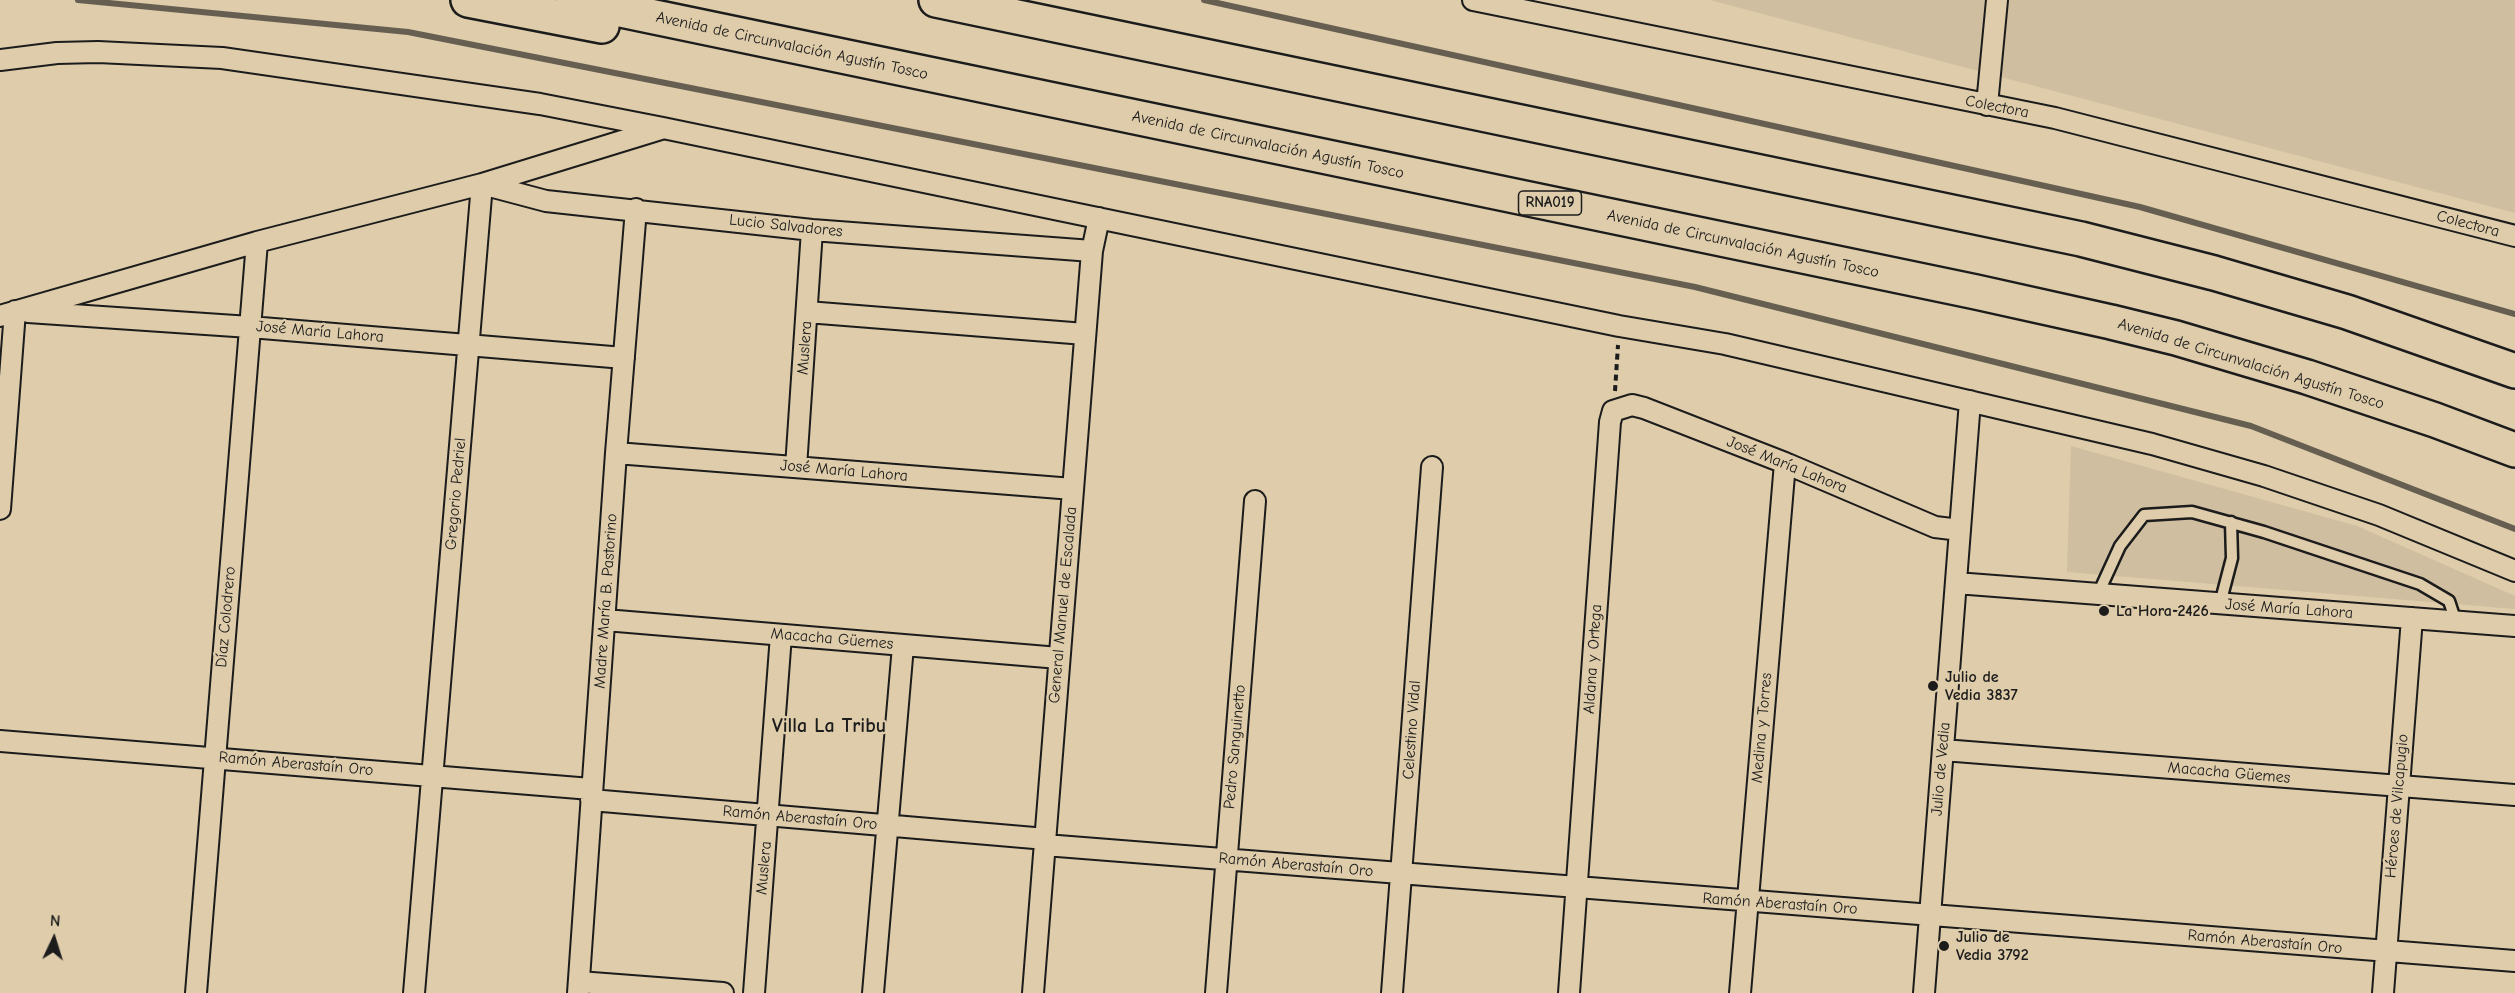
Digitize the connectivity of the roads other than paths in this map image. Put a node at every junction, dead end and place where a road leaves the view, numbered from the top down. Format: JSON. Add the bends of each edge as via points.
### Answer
{"nodes":[{"id":1,"x":468,"y":0,"type":"edge"},
{"id":2,"x":573,"y":0,"type":"edge"},
{"id":3,"x":936,"y":0,"type":"edge"},
{"id":4,"x":1473,"y":0,"type":"edge"},
{"id":5,"x":1997,"y":0,"type":"edge"},
{"id":6,"x":804,"y":49,"type":"junction"},
{"id":7,"x":0,"y":60,"type":"edge"},
{"id":8,"x":1986,"y":105,"type":"junction"},
{"id":9,"x":663,"y":128,"type":"junction"},
{"id":10,"x":482,"y":184,"type":"junction"},
{"id":11,"x":636,"y":209,"type":"junction"},
{"id":12,"x":1099,"y":218,"type":"junction"},
{"id":13,"x":812,"y":230,"type":"junction"},
{"id":14,"x":2515,"y":236,"type":"edge"},
{"id":15,"x":257,"y":242,"type":"junction"},
{"id":16,"x":1092,"y":251,"type":"junction"},
{"id":17,"x":807,"y":312,"type":"junction"},
{"id":18,"x":8,"y":313,"type":"edge"},
{"id":19,"x":250,"y":327,"type":"junction"},
{"id":20,"x":1085,"y":334,"type":"junction"},
{"id":21,"x":469,"y":344,"type":"junction"},
{"id":22,"x":624,"y":358,"type":"junction"},
{"id":23,"x":2515,"y":371,"type":"edge"},
{"id":24,"x":1970,"y":401,"type":"junction"},
{"id":25,"x":1613,"y":411,"type":"joint"},
{"id":26,"x":2515,"y":450,"type":"edge"},
{"id":27,"x":616,"y":453,"type":"junction"},
{"id":28,"x":1785,"y":463,"type":"junction"},
{"id":29,"x":796,"y":467,"type":"junction"},
{"id":30,"x":1432,"y":467,"type":"dead end"},
{"id":31,"x":1073,"y":489,"type":"junction"},
{"id":32,"x":1255,"y":501,"type":"dead end"},
{"id":33,"x":0,"y":509,"type":"edge"},
{"id":34,"x":2231,"y":522,"type":"junction"},
{"id":35,"x":1960,"y":530,"type":"junction"},
{"id":36,"x":2515,"y":571,"type":"edge"},
{"id":37,"x":1956,"y":583,"type":"junction"},
{"id":38,"x":2098,"y":594,"type":"junction"},
{"id":39,"x":2220,"y":604,"type":"junction"},
{"id":40,"x":2412,"y":618,"type":"junction"},
{"id":41,"x":605,"y":620,"type":"junction"},
{"id":42,"x":2456,"y":622,"type":"junction"},
{"id":43,"x":2515,"y":626,"type":"edge"},
{"id":44,"x":781,"y":635,"type":"junction"},
{"id":45,"x":903,"y":646,"type":"junction"},
{"id":46,"x":1059,"y":658,"type":"junction"},
{"id":47,"x":0,"y":741,"type":"edge"},
{"id":48,"x":1943,"y":750,"type":"junction"},
{"id":49,"x":215,"y":758,"type":"junction"},
{"id":50,"x":431,"y":775,"type":"junction"},
{"id":51,"x":2399,"y":786,"type":"junction"},
{"id":52,"x":591,"y":794,"type":"junction"},
{"id":53,"x":2515,"y":795,"type":"edge"},
{"id":54,"x":769,"y":815,"type":"junction"},
{"id":55,"x":887,"y":826,"type":"junction"},
{"id":56,"x":1046,"y":842,"type":"junction"},
{"id":57,"x":1226,"y":859,"type":"junction"},
{"id":58,"x":1401,"y":874,"type":"junction"},
{"id":59,"x":1577,"y":888,"type":"junction"},
{"id":60,"x":1748,"y":902,"type":"junction"},
{"id":61,"x":1930,"y":915,"type":"junction"},
{"id":62,"x":2386,"y":952,"type":"junction"},
{"id":63,"x":2515,"y":961,"type":"edge"},
{"id":64,"x":578,"y":987,"type":"edge"},
{"id":65,"x":196,"y":993,"type":"edge"},
{"id":66,"x":414,"y":993,"type":"edge"},
{"id":67,"x":723,"y":993,"type":"edge"},
{"id":68,"x":754,"y":993,"type":"edge"},
{"id":69,"x":873,"y":993,"type":"edge"},
{"id":70,"x":1033,"y":993,"type":"edge"},
{"id":71,"x":1216,"y":993,"type":"edge"},
{"id":72,"x":1392,"y":993,"type":"edge"},
{"id":73,"x":1569,"y":993,"type":"edge"},
{"id":74,"x":1740,"y":993,"type":"edge"},
{"id":75,"x":1924,"y":993,"type":"edge"},
{"id":76,"x":2383,"y":993,"type":"edge"}],
"edges":[{"from":1,"to":6,"type":"highway","via":[[604,27]]},
{"from":2,"to":6,"type":"highway","name":"Avenida de Circunvalación Agustín Tosco","number":"RNA019"},
{"from":3,"to":23,"type":"highway","via":[[2070,237],[2292,296]]},
{"from":4,"to":8,"type":"street","name":"Colectora"},
{"from":5,"to":8,"type":"street"},
{"from":6,"to":26,"type":"highway","name":"Avenida de Circunvalación Agustín Tosco","number":"RNA019","via":[[2111,322],[2307,377]]},
{"from":7,"to":9,"type":"street","via":[[98,52],[222,58],[540,104]]},
{"from":8,"to":14,"type":"street","name":"Colectora","via":[[2120,134]]},
{"from":9,"to":10,"type":"street"},
{"from":9,"to":12,"type":"street"},
{"from":10,"to":11,"type":"street","name":"Lucio Salvadores","via":[[546,201]]},
{"from":10,"to":15,"type":"street"},
{"from":10,"to":21,"type":"street","name":"Gregorio Pedriel"},
{"from":11,"to":13,"type":"street","name":"Lucio Salvadores"},
{"from":11,"to":22,"type":"street","name":"Madre María B. Pastorino"},
{"from":12,"to":16,"type":"street","name":"General Manuel de Escalada"},
{"from":12,"to":24,"type":"street","via":[[1619,326],[1725,344]]},
{"from":13,"to":16,"type":"street","name":"Lucio Salvadores"},
{"from":13,"to":17,"type":"street","name":"Muslera"},
{"from":15,"to":18,"type":"street"},
{"from":15,"to":19,"type":"street","name":"Díaz Colodrero"},
{"from":16,"to":20,"type":"street","name":"General Manuel de Escalada"},
{"from":17,"to":20,"type":"street"},
{"from":17,"to":29,"type":"street","name":"Muslera"},
{"from":18,"to":19,"type":"street","name":"José María Lahora"},
{"from":18,"to":33,"type":"street"},
{"from":19,"to":21,"type":"street","name":"José María Lahora"},
{"from":19,"to":49,"type":"street","name":"Díaz Colodrero"},
{"from":20,"to":31,"type":"street","name":"General Manuel de Escalada"},
{"from":21,"to":22,"type":"street","name":"José María Lahora"},
{"from":21,"to":50,"type":"street","name":"Gregorio Pedriel"},
{"from":22,"to":27,"type":"street","name":"Madre María B. Pastorino"},
{"from":24,"to":35,"type":"street","name":"Julio de Vedia"},
{"from":24,"to":36,"type":"street","via":[[2152,444],[2264,476],[2379,515]]},
{"from":25,"to":28,"type":"street","name":"José María Lahora","via":[[1632,405],[1644,408]]},
{"from":25,"to":59,"type":"street","name":"Aldana y Ortega"},
{"from":27,"to":29,"type":"street","name":"José María Lahora"},
{"from":27,"to":41,"type":"street","name":"Madre María B. Pastorino"},
{"from":28,"to":35,"type":"street","name":"José María Lahora","via":[[1935,527]]},
{"from":28,"to":60,"type":"street","name":"Medina y Torres"},
{"from":29,"to":31,"type":"street","name":"José María Lahora"},
{"from":30,"to":58,"type":"street","name":"Celestino Vidal"},
{"from":31,"to":46,"type":"street","name":"General Manuel de Escalada"},
{"from":32,"to":57,"type":"street","name":"Pedro Sanguinetto"},
{"from":34,"to":38,"type":"lane","via":[[2192,512],[2144,515],[2120,546]]},
{"from":34,"to":39,"type":"lane","via":[[2232,558]]},
{"from":34,"to":42,"type":"lane","via":[[2420,584],[2449,601]]},
{"from":35,"to":37,"type":"street","name":"Julio de Vedia"},
{"from":37,"to":38,"type":"street","name":"José María Lahora"},
{"from":37,"to":48,"type":"street","name":"Julio de Vedia"},
{"from":38,"to":39,"type":"street","name":"José María Lahora"},
{"from":39,"to":40,"type":"street","name":"José María Lahora"},
{"from":40,"to":42,"type":"street","name":"José María Lahora"},
{"from":40,"to":51,"type":"street","name":"Héroes de Vilcapugio"},
{"from":41,"to":44,"type":"street","name":"Macacha Güemes"},
{"from":41,"to":52,"type":"street","name":"Madre María B. Pastorino"},
{"from":42,"to":43,"type":"street","name":"José María Lahora"},
{"from":44,"to":45,"type":"street","name":"Macacha Güemes"},
{"from":44,"to":54,"type":"street","name":"Muslera"},
{"from":45,"to":46,"type":"street","name":"Macacha Güemes"},
{"from":45,"to":55,"type":"street"},
{"from":46,"to":56,"type":"street","name":"General Manuel de Escalada"},
{"from":47,"to":49,"type":"street","name":"Ramón Aberastaín Oro"},
{"from":48,"to":51,"type":"street","name":"Macacha Güemes"},
{"from":48,"to":61,"type":"street","name":"Julio de Vedia"},
{"from":49,"to":50,"type":"street","name":"Ramón Aberastaín Oro"},
{"from":49,"to":65,"type":"street","name":"Díaz Colodrero"},
{"from":50,"to":52,"type":"street","name":"Ramón Aberastaín Oro"},
{"from":50,"to":66,"type":"street","name":"Gregorio Pedriel"},
{"from":51,"to":53,"type":"street","name":"Macacha Güemes"},
{"from":51,"to":62,"type":"street","name":"Héroes de Vilcapugio"},
{"from":52,"to":54,"type":"street","name":"Ramón Aberastaín Oro"},
{"from":52,"to":64,"type":"street","name":"Madre María B. Pastorino"},
{"from":54,"to":55,"type":"street","name":"Ramón Aberastaín Oro"},
{"from":54,"to":68,"type":"street","name":"Muslera"},
{"from":55,"to":56,"type":"street","name":"Ramón Aberastaín Oro"},
{"from":55,"to":69,"type":"street"},
{"from":56,"to":57,"type":"street","name":"Ramón Aberastaín Oro"},
{"from":56,"to":70,"type":"street","name":"General Manuel de Escalada"},
{"from":57,"to":58,"type":"street","name":"Ramón Aberastaín Oro"},
{"from":57,"to":71,"type":"street","name":"Pedro Sanguinetto"},
{"from":58,"to":59,"type":"street","name":"Ramón Aberastaín Oro"},
{"from":58,"to":72,"type":"street","name":"Celestino Vidal"},
{"from":59,"to":60,"type":"street","name":"Ramón Aberastaín Oro"},
{"from":59,"to":73,"type":"street","name":"Aldana y Ortega"},
{"from":60,"to":61,"type":"street","name":"Ramón Aberastaín Oro"},
{"from":60,"to":74,"type":"street","name":"Medina y Torres"},
{"from":61,"to":62,"type":"street","name":"Ramón Aberastaín Oro"},
{"from":61,"to":75,"type":"street","name":"Julio de Vedia"},
{"from":62,"to":63,"type":"street","name":"Ramón Aberastaín Oro"},
{"from":62,"to":76,"type":"street","name":"Héroes de Vilcapugio"},
{"from":64,"to":67,"type":"street"}]}
